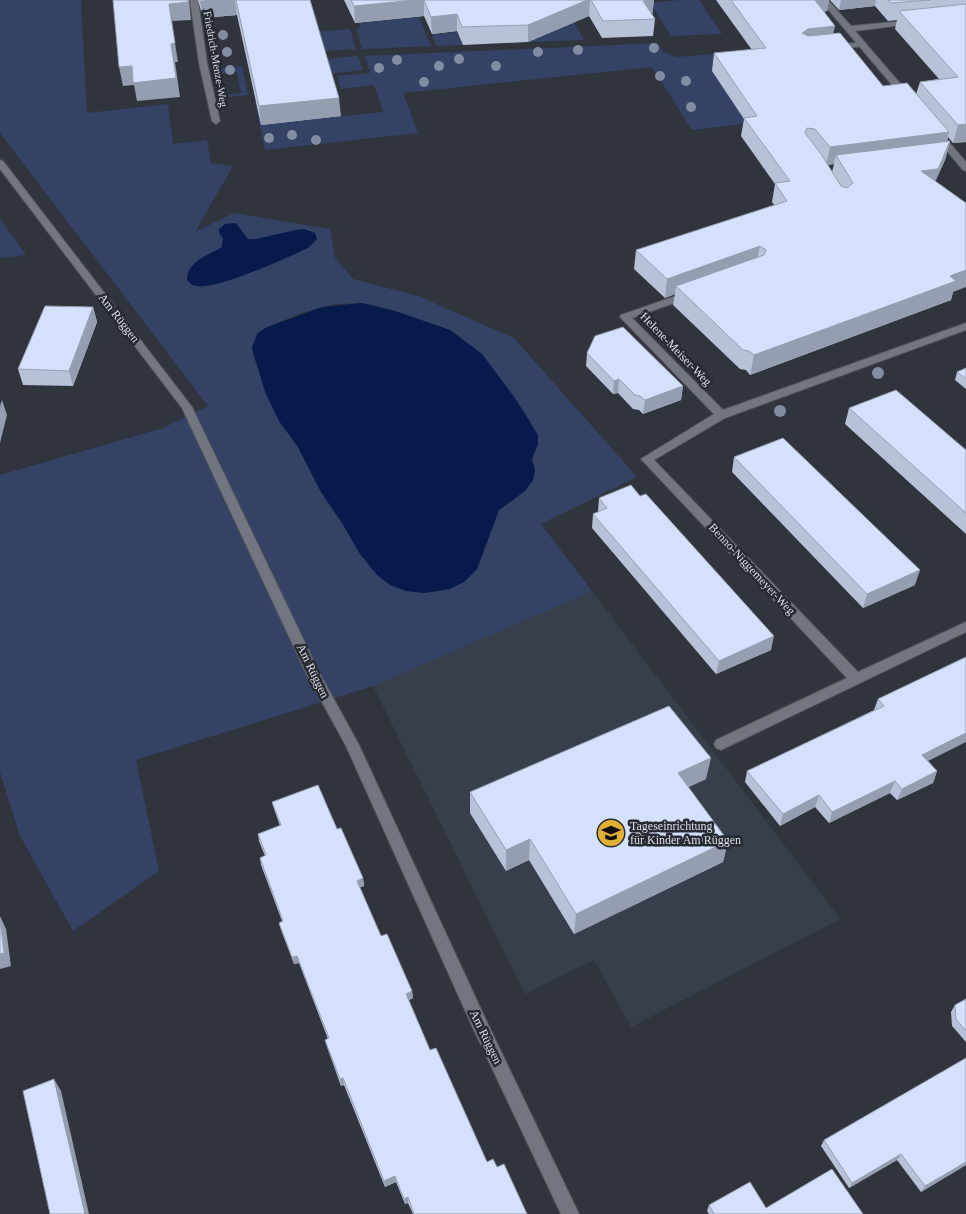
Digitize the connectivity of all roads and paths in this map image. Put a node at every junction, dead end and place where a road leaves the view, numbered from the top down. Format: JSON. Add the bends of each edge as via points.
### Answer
{"nodes":[{"id":1,"x":194,"y":0,"type":"edge"},
{"id":2,"x":824,"y":0,"type":"edge"},
{"id":3,"x":919,"y":22,"type":"edge"},
{"id":4,"x":849,"y":29,"type":"junction"},
{"id":5,"x":862,"y":44,"type":"junction"},
{"id":6,"x":824,"y":48,"type":"edge"},
{"id":7,"x":912,"y":103,"type":"edge"},
{"id":8,"x":216,"y":121,"type":"dead end"},
{"id":9,"x":930,"y":125,"type":"edge"},
{"id":10,"x":966,"y":153,"type":"edge"},
{"id":11,"x":949,"y":155,"type":"junction"},
{"id":12,"x":0,"y":163,"type":"edge"},
{"id":13,"x":966,"y":168,"type":"edge"},
{"id":14,"x":704,"y":289,"type":"edge"},
{"id":15,"x":966,"y":326,"type":"edge"},
{"id":16,"x":721,"y":415,"type":"junction"},
{"id":17,"x":966,"y":627,"type":"edge"},
{"id":18,"x":856,"y":679,"type":"junction"},
{"id":19,"x":721,"y":744,"type":"dead end"},
{"id":20,"x":570,"y":1214,"type":"edge"}],
"edges":[{"from":1,"to":8,"type":"street","name":"Friedrich-Menze-Weg"},
{"from":2,"to":4,"type":"street"},
{"from":3,"to":4,"type":"street"},
{"from":4,"to":5,"type":"street"},
{"from":5,"to":6,"type":"street"},
{"from":5,"to":7,"type":"street"},
{"from":9,"to":11,"type":"street"},
{"from":10,"to":11,"type":"street"},
{"from":11,"to":13,"type":"street"},
{"from":12,"to":20,"type":"street","name":"Am Rüggen","via":[[187,407],[313,673],[352,745]]},
{"from":14,"to":16,"type":"street","name":"Helene-Meiser-Weg","via":[[625,317]]},
{"from":15,"to":16,"type":"street"},
{"from":16,"to":18,"type":"street","name":"Benno-Niggemeyer-Weg","via":[[647,458]]},
{"from":17,"to":18,"type":"street"},
{"from":18,"to":19,"type":"street"}]}
